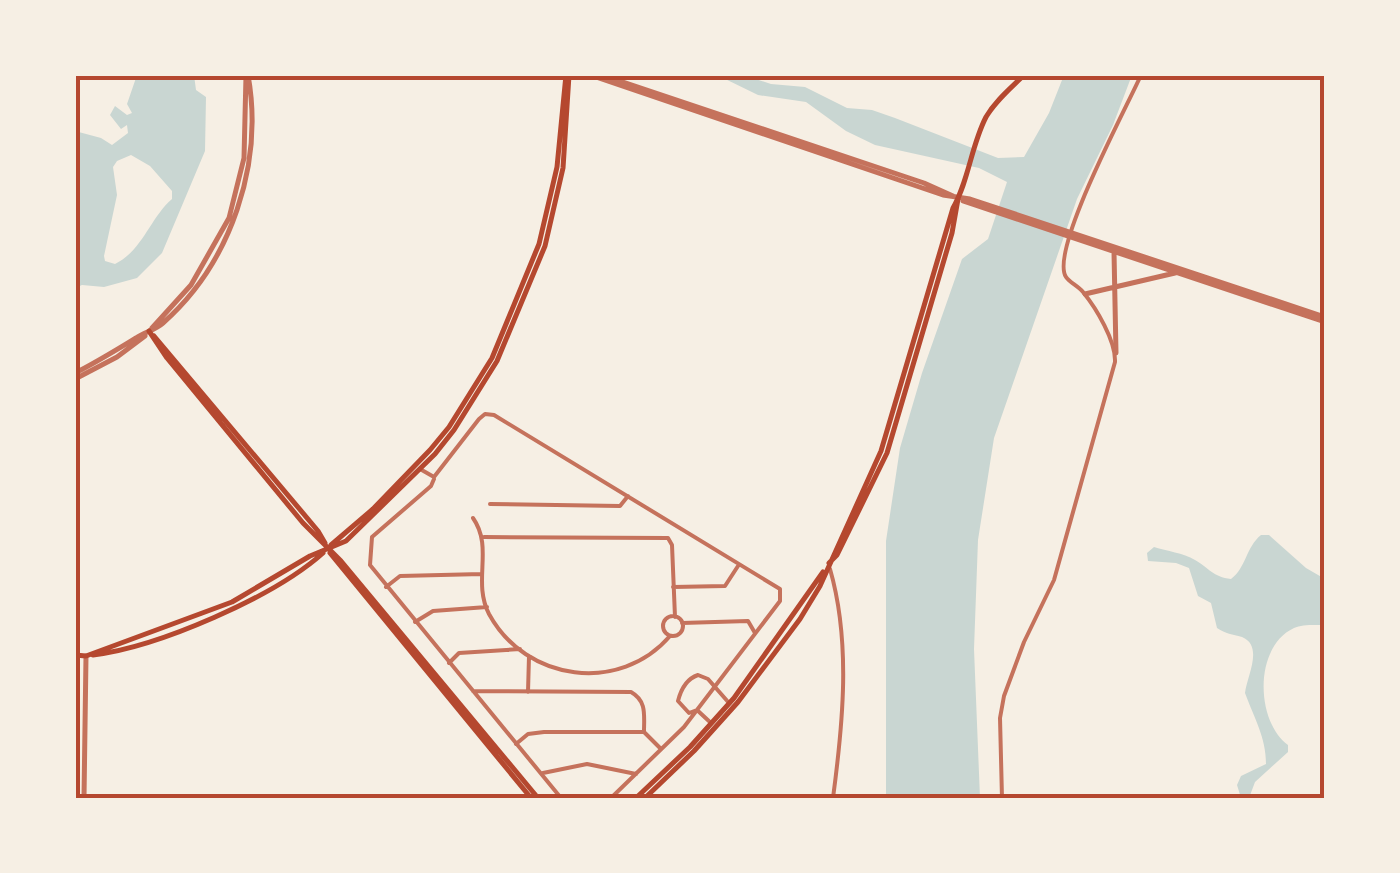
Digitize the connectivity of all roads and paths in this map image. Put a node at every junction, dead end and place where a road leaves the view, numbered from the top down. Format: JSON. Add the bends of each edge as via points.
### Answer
{"nodes":[{"id":1,"x":247,"y":75,"type":"edge"},
{"id":2,"x":568,"y":75,"type":"edge"},
{"id":3,"x":590,"y":75,"type":"edge"},
{"id":4,"x":602,"y":75,"type":"edge"},
{"id":5,"x":1024,"y":75,"type":"edge"},
{"id":6,"x":1141,"y":75,"type":"edge"},
{"id":7,"x":958,"y":198,"type":"junction"},
{"id":8,"x":1106,"y":247,"type":"junction"},
{"id":9,"x":1114,"y":252,"type":"junction"},
{"id":10,"x":1176,"y":272,"type":"junction"},
{"id":11,"x":1112,"y":289,"type":"junction"},
{"id":12,"x":1086,"y":294,"type":"junction"},
{"id":13,"x":1325,"y":320,"type":"edge"},
{"id":14,"x":150,"y":331,"type":"junction"},
{"id":15,"x":1116,"y":353,"type":"junction"},
{"id":16,"x":75,"y":376,"type":"edge"},
{"id":17,"x":420,"y":470,"type":"junction"},
{"id":18,"x":434,"y":477,"type":"junction"},
{"id":19,"x":628,"y":496,"type":"junction"},
{"id":20,"x":490,"y":504,"type":"dead end"},
{"id":21,"x":473,"y":518,"type":"dead end"},
{"id":22,"x":484,"y":537,"type":"junction"},
{"id":23,"x":328,"y":549,"type":"junction"},
{"id":24,"x":739,"y":564,"type":"junction"},
{"id":25,"x":829,"y":564,"type":"junction"},
{"id":26,"x":482,"y":574,"type":"junction"},
{"id":27,"x":386,"y":587,"type":"junction"},
{"id":28,"x":674,"y":587,"type":"junction"},
{"id":29,"x":487,"y":607,"type":"junction"},
{"id":30,"x":675,"y":617,"type":"junction"},
{"id":31,"x":415,"y":622,"type":"junction"},
{"id":32,"x":682,"y":622,"type":"junction"},
{"id":33,"x":756,"y":635,"type":"junction"},
{"id":34,"x":670,"y":636,"type":"junction"},
{"id":35,"x":523,"y":649,"type":"junction"},
{"id":36,"x":529,"y":654,"type":"junction"},
{"id":37,"x":86,"y":656,"type":"junction"},
{"id":38,"x":75,"y":657,"type":"edge"},
{"id":39,"x":449,"y":662,"type":"junction"},
{"id":40,"x":715,"y":687,"type":"junction"},
{"id":41,"x":473,"y":691,"type":"junction"},
{"id":42,"x":528,"y":692,"type":"junction"},
{"id":43,"x":729,"y":703,"type":"junction"},
{"id":44,"x":697,"y":710,"type":"junction"},
{"id":45,"x":712,"y":723,"type":"junction"},
{"id":46,"x":644,"y":732,"type":"junction"},
{"id":47,"x":516,"y":744,"type":"junction"},
{"id":48,"x":661,"y":750,"type":"junction"},
{"id":49,"x":541,"y":774,"type":"junction"},
{"id":50,"x":636,"y":774,"type":"junction"},
{"id":51,"x":86,"y":798,"type":"edge"},
{"id":52,"x":534,"y":798,"type":"edge"},
{"id":53,"x":561,"y":798,"type":"edge"},
{"id":54,"x":611,"y":798,"type":"edge"},
{"id":55,"x":636,"y":798,"type":"edge"},
{"id":56,"x":645,"y":798,"type":"edge"},
{"id":57,"x":834,"y":798,"type":"edge"},
{"id":58,"x":1002,"y":798,"type":"edge"}],
"edges":[{"from":1,"to":14,"type":"street","via":[[244,158],[229,218],[190,285]]},
{"from":2,"to":17,"type":"main road","via":[[563,168],[529,289],[489,375]]},
{"from":2,"to":23,"type":"main road","via":[[540,244],[492,358],[430,450]]},
{"from":3,"to":7,"type":"street"},
{"from":4,"to":7,"type":"street"},
{"from":5,"to":7,"type":"main road","via":[[997,102],[977,139]]},
{"from":6,"to":12,"type":"street","via":[[1066,243],[1065,276]]},
{"from":7,"to":8,"type":"street"},
{"from":7,"to":25,"type":"main road","via":[[886,453]]},
{"from":8,"to":9,"type":"street"},
{"from":8,"to":13,"type":"street"},
{"from":9,"to":10,"type":"street"},
{"from":9,"to":11,"type":"street"},
{"from":10,"to":11,"type":"street"},
{"from":10,"to":13,"type":"street"},
{"from":11,"to":12,"type":"street"},
{"from":11,"to":15,"type":"street"},
{"from":12,"to":15,"type":"street"},
{"from":14,"to":16,"type":"street","via":[[118,357]]},
{"from":14,"to":23,"type":"main road"},
{"from":15,"to":58,"type":"street","via":[[1054,580],[1004,696]]},
{"from":17,"to":18,"type":"street"},
{"from":17,"to":23,"type":"main road","via":[[346,541]]},
{"from":18,"to":19,"type":"street","via":[[484,414]]},
{"from":18,"to":27,"type":"street","via":[[372,537],[370,565]]},
{"from":19,"to":20,"type":"street","via":[[620,506]]},
{"from":19,"to":24,"type":"street"},
{"from":21,"to":22,"type":"street"},
{"from":22,"to":26,"type":"street"},
{"from":22,"to":28,"type":"street","via":[[668,538]]},
{"from":23,"to":37,"type":"main road","via":[[232,602]]},
{"from":23,"to":52,"type":"main road"},
{"from":24,"to":28,"type":"street","via":[[725,586]]},
{"from":24,"to":33,"type":"street","via":[[780,589],[780,601]]},
{"from":25,"to":43,"type":"main road"},
{"from":25,"to":56,"type":"main road","via":[[762,672]]},
{"from":25,"to":57,"type":"street","via":[[838,608],[843,722]]},
{"from":26,"to":27,"type":"street","via":[[400,576]]},
{"from":26,"to":29,"type":"street"},
{"from":27,"to":31,"type":"street"},
{"from":28,"to":30,"type":"street"},
{"from":29,"to":31,"type":"street","via":[[433,611]]},
{"from":29,"to":35,"type":"street"},
{"from":30,"to":32,"type":"street"},
{"from":30,"to":34,"type":"street","via":[[664,623]]},
{"from":31,"to":39,"type":"street"},
{"from":32,"to":33,"type":"street","via":[[748,621]]},
{"from":32,"to":34,"type":"street"},
{"from":33,"to":40,"type":"street"},
{"from":34,"to":36,"type":"street","via":[[655,653],[625,668],[586,676]]},
{"from":35,"to":36,"type":"street"},
{"from":35,"to":39,"type":"street","via":[[477,650]]},
{"from":36,"to":42,"type":"street"},
{"from":37,"to":38,"type":"main road"},
{"from":37,"to":51,"type":"street"},
{"from":39,"to":41,"type":"street"},
{"from":40,"to":43,"type":"street"},
{"from":40,"to":44,"type":"street"},
{"from":40,"to":44,"type":"street","via":[[698,675],[680,691],[678,701],[689,713]]},
{"from":41,"to":42,"type":"street"},
{"from":41,"to":47,"type":"street"},
{"from":42,"to":46,"type":"street","via":[[631,692],[644,707]]},
{"from":43,"to":45,"type":"main road"},
{"from":44,"to":45,"type":"street"},
{"from":44,"to":48,"type":"street"},
{"from":45,"to":55,"type":"main road"},
{"from":46,"to":47,"type":"street","via":[[544,732]]},
{"from":46,"to":48,"type":"street"},
{"from":47,"to":49,"type":"street"},
{"from":48,"to":50,"type":"street"},
{"from":49,"to":50,"type":"street","via":[[587,764]]},
{"from":49,"to":53,"type":"street"},
{"from":50,"to":54,"type":"street"}]}
